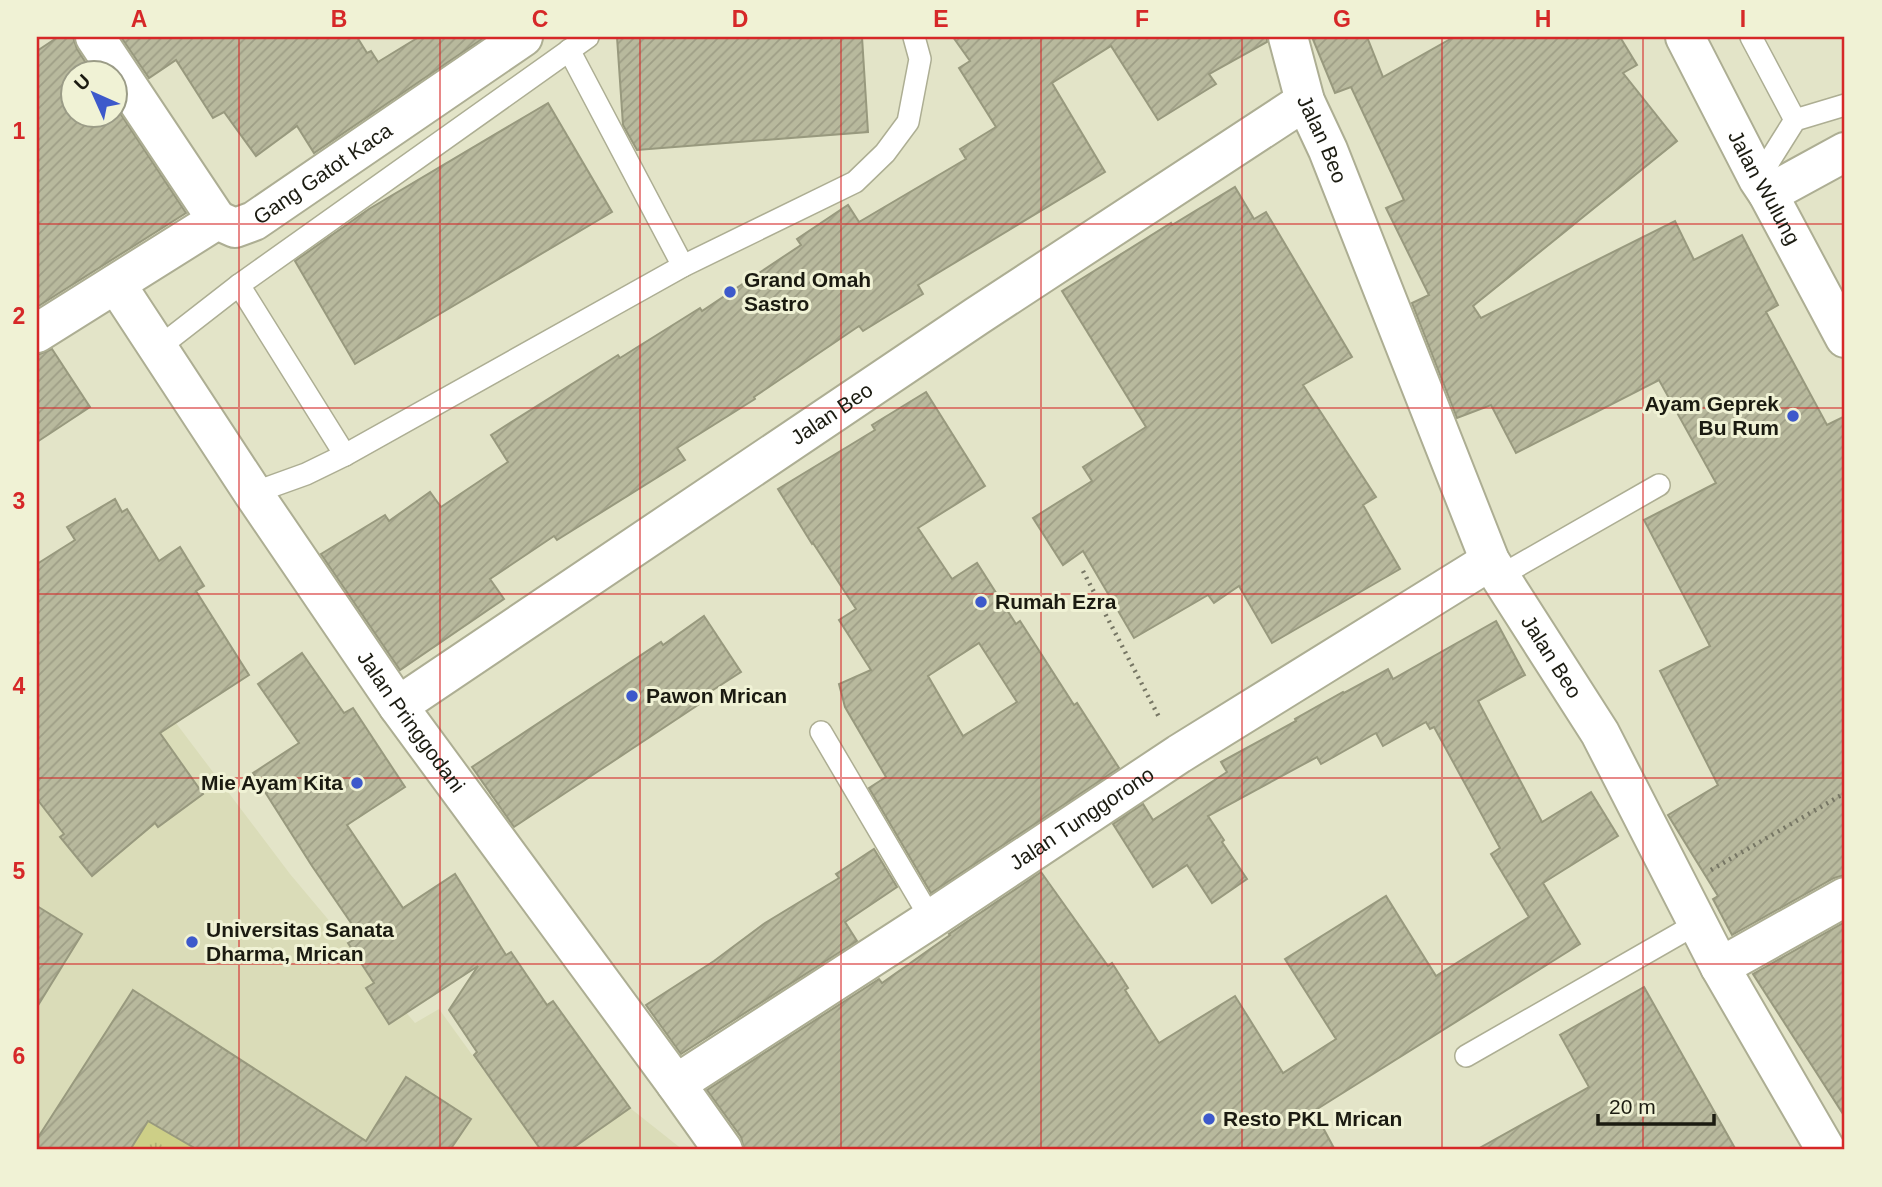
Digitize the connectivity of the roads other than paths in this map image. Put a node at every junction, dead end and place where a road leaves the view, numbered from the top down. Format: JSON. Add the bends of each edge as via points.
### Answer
{"nodes":[{"id":1,"x":94,"y":37,"type":"edge"},
{"id":2,"x":523,"y":37,"type":"edge"},
{"id":3,"x":588,"y":37,"type":"edge"},
{"id":4,"x":914,"y":37,"type":"edge"},
{"id":5,"x":1287,"y":37,"type":"edge"},
{"id":6,"x":1685,"y":37,"type":"edge"},
{"id":7,"x":1751,"y":37,"type":"edge"},
{"id":8,"x":569,"y":50,"type":"junction"},
{"id":9,"x":1304,"y":101,"type":"junction"},
{"id":10,"x":1845,"y":105,"type":"edge"},
{"id":11,"x":1795,"y":120,"type":"junction"},
{"id":12,"x":1845,"y":152,"type":"edge"},
{"id":13,"x":1763,"y":187,"type":"junction"},
{"id":14,"x":217,"y":220,"type":"junction"},
{"id":15,"x":683,"y":266,"type":"junction"},
{"id":16,"x":116,"y":284,"type":"junction"},
{"id":17,"x":239,"y":285,"type":"junction"},
{"id":18,"x":37,"y":333,"type":"edge"},
{"id":19,"x":1845,"y":338,"type":"edge"},
{"id":20,"x":158,"y":348,"type":"junction"},
{"id":21,"x":345,"y":454,"type":"junction"},
{"id":22,"x":1659,"y":485,"type":"dead end"},
{"id":23,"x":253,"y":493,"type":"junction"},
{"id":24,"x":1495,"y":569,"type":"junction"},
{"id":25,"x":398,"y":706,"type":"junction"},
{"id":26,"x":821,"y":732,"type":"dead end"},
{"id":27,"x":1845,"y":897,"type":"edge"},
{"id":28,"x":931,"y":919,"type":"junction"},
{"id":29,"x":1698,"y":923,"type":"junction"},
{"id":30,"x":1720,"y":967,"type":"junction"},
{"id":31,"x":1466,"y":1056,"type":"dead end"},
{"id":32,"x":676,"y":1084,"type":"junction"},
{"id":33,"x":723,"y":1150,"type":"edge"},
{"id":34,"x":1826,"y":1150,"type":"edge"}],
"edges":[{"from":1,"to":14,"type":"street"},
{"from":2,"to":14,"type":"street","name":"Gang Gatot Kaca","via":[[254,221],[235,228]]},
{"from":3,"to":8,"type":"lane"},
{"from":4,"to":15,"type":"lane","via":[[920,59],[908,122],[855,182]]},
{"from":5,"to":9,"type":"street"},
{"from":6,"to":13,"type":"street","name":"Jalan Wulung"},
{"from":7,"to":11,"type":"lane"},
{"from":8,"to":15,"type":"lane"},
{"from":8,"to":17,"type":"lane"},
{"from":9,"to":24,"type":"street","name":"Jalan Beo","via":[[1328,150]]},
{"from":9,"to":25,"type":"street","name":"Jalan Beo"},
{"from":10,"to":11,"type":"lane"},
{"from":11,"to":13,"type":"lane"},
{"from":12,"to":13,"type":"street"},
{"from":13,"to":19,"type":"street","name":"Jalan Wulung"},
{"from":14,"to":16,"type":"street"},
{"from":15,"to":21,"type":"lane"},
{"from":16,"to":18,"type":"street"},
{"from":16,"to":20,"type":"street","name":"Jalan Pringgodani"},
{"from":17,"to":20,"type":"lane"},
{"from":17,"to":21,"type":"lane"},
{"from":20,"to":23,"type":"street","name":"Jalan Pringgodani"},
{"from":21,"to":23,"type":"lane"},
{"from":22,"to":24,"type":"lane"},
{"from":23,"to":25,"type":"street","name":"Jalan Pringgodani"},
{"from":24,"to":28,"type":"street","name":"Jalan Tunggorono","via":[[1179,754]]},
{"from":24,"to":29,"type":"street","name":"Jalan Beo","via":[[1600,733]]},
{"from":25,"to":32,"type":"street","name":"Jalan Pringgodani"},
{"from":26,"to":28,"type":"lane"},
{"from":27,"to":30,"type":"street"},
{"from":28,"to":32,"type":"street","name":"Jalan Tunggorono"},
{"from":29,"to":30,"type":"street","name":"Jalan Beo"},
{"from":29,"to":31,"type":"lane"},
{"from":30,"to":34,"type":"street","name":"Jalan Beo"},
{"from":32,"to":33,"type":"street","name":"Jalan Pringgodani"}]}
